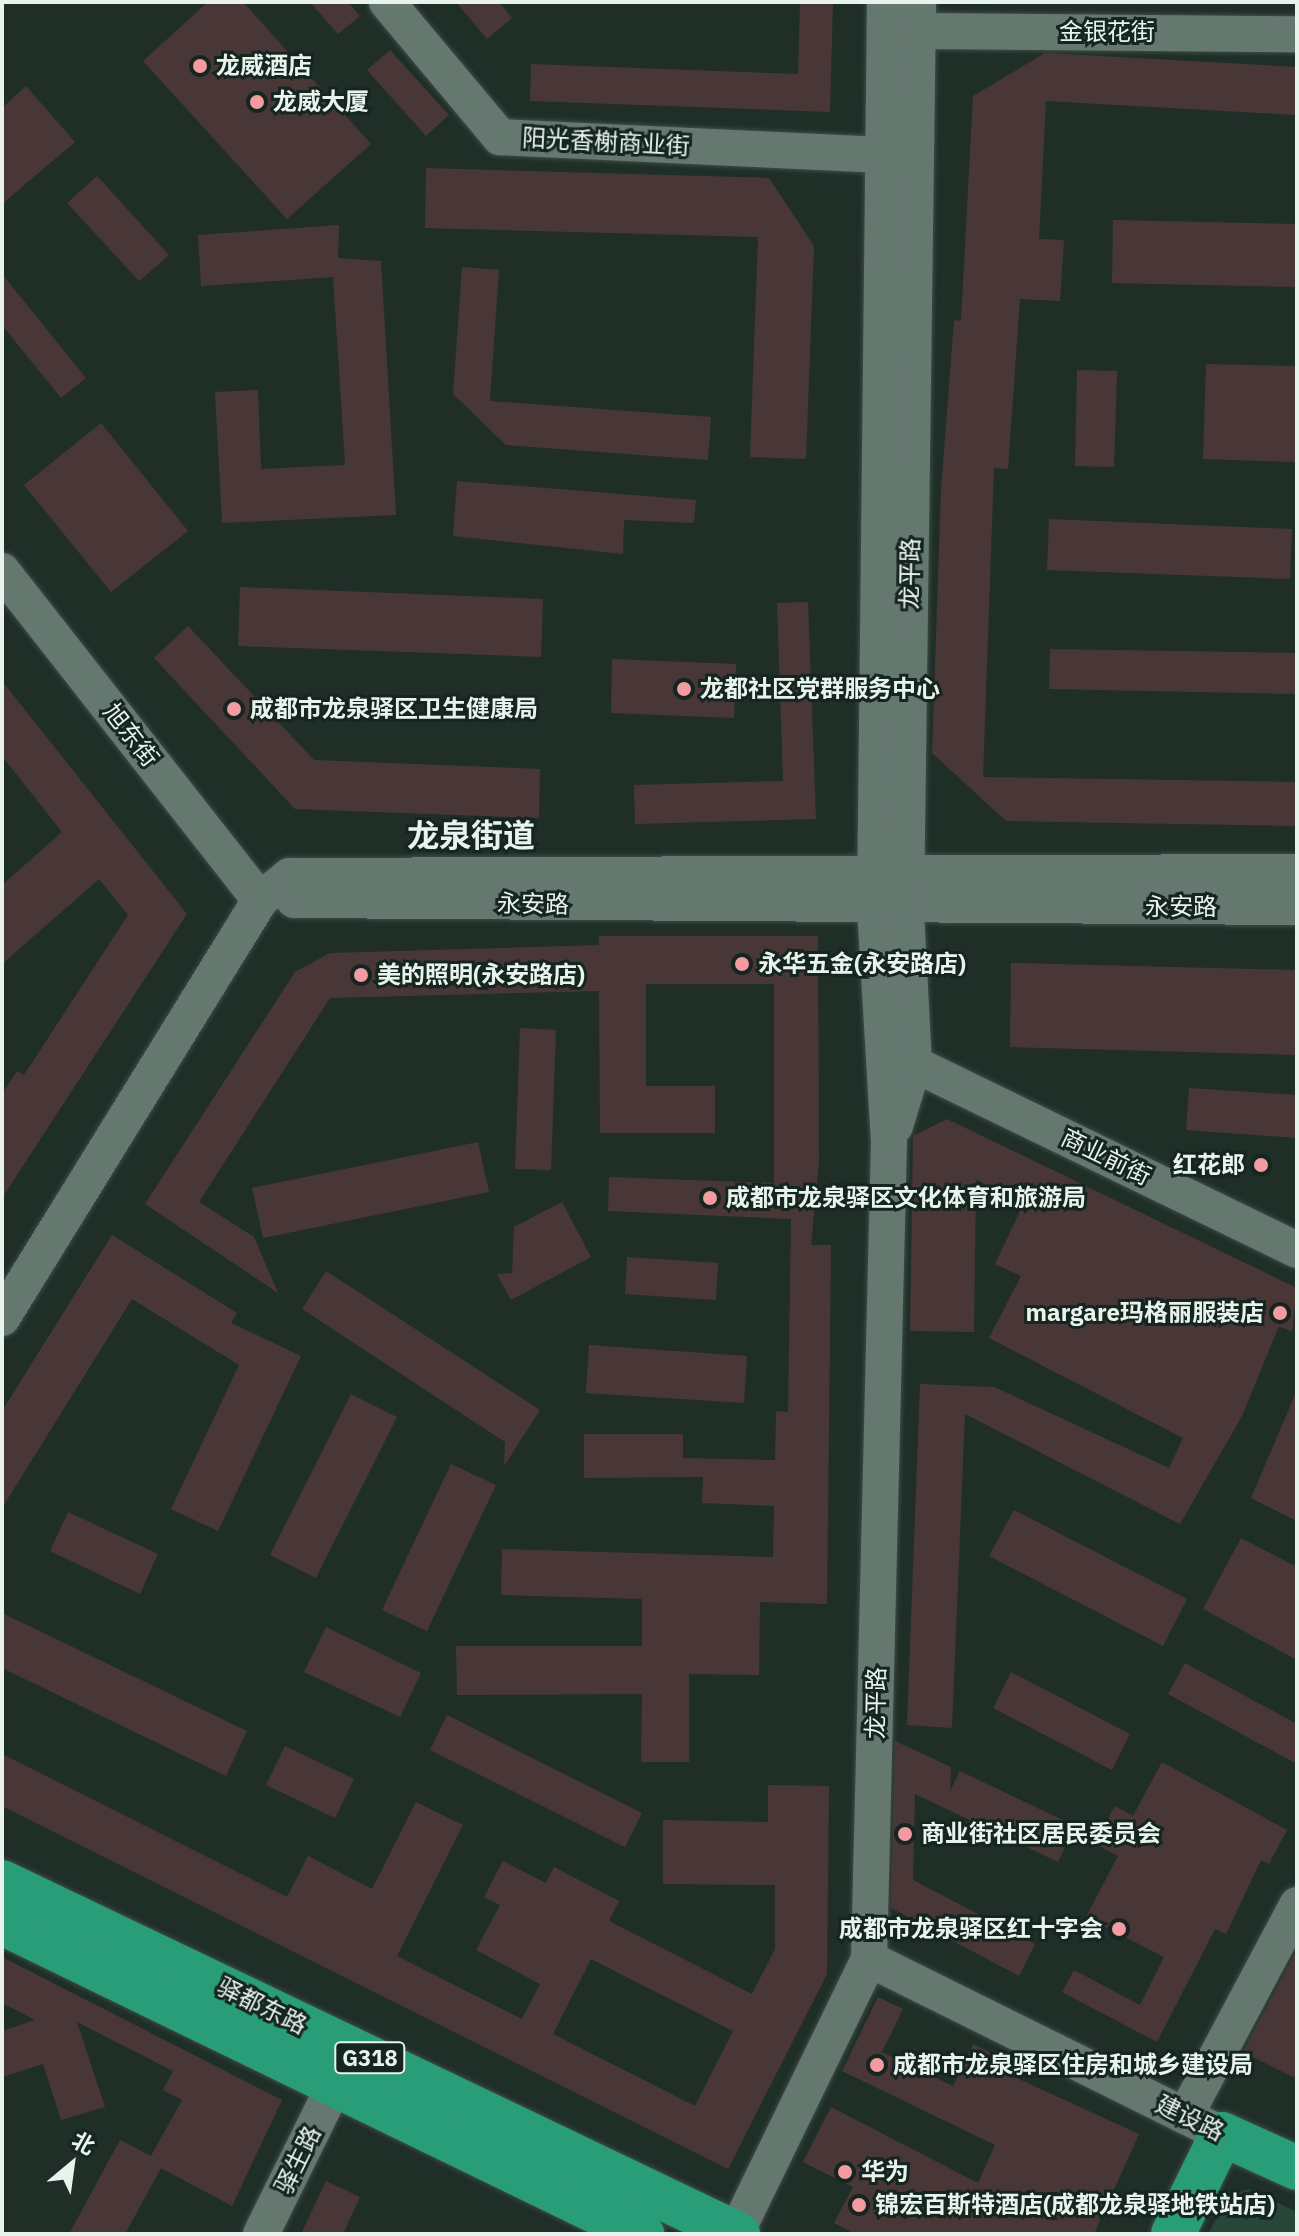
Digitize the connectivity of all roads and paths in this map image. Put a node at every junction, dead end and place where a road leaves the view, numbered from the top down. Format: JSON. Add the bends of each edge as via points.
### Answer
{"nodes":[{"id":1,"x":387,"y":2,"type":"edge"},
{"id":2,"x":885,"y":2,"type":"edge"},
{"id":3,"x":918,"y":16,"type":"edge"},
{"id":4,"x":1297,"y":34,"type":"edge"},
{"id":5,"x":887,"y":155,"type":"junction"},
{"id":6,"x":2,"y":571,"type":"edge"},
{"id":7,"x":1297,"y":872,"type":"edge"},
{"id":8,"x":891,"y":891,"type":"junction"},
{"id":9,"x":260,"y":900,"type":"junction"},
{"id":10,"x":1297,"y":907,"type":"edge"},
{"id":11,"x":914,"y":1064,"type":"junction"},
{"id":12,"x":889,"y":1143,"type":"junction"},
{"id":13,"x":1297,"y":1250,"type":"edge"},
{"id":14,"x":2,"y":1318,"type":"edge"},
{"id":15,"x":2,"y":1882,"type":"edge"},
{"id":16,"x":1297,"y":1905,"type":"edge"},
{"id":17,"x":2,"y":1923,"type":"edge"},
{"id":18,"x":869,"y":1959,"type":"junction"},
{"id":19,"x":334,"y":2086,"type":"junction"},
{"id":20,"x":1204,"y":2125,"type":"junction"},
{"id":21,"x":1297,"y":2168,"type":"edge"},
{"id":22,"x":261,"y":2234,"type":"edge"},
{"id":23,"x":642,"y":2234,"type":"edge"},
{"id":24,"x":737,"y":2234,"type":"edge"},
{"id":25,"x":1173,"y":2234,"type":"edge"}],
"edges":[{"from":1,"to":5,"type":"street","name":"阳光香榭商业街","via":[[500,137]]},
{"from":2,"to":5,"type":"street","name":"龙平路"},
{"from":3,"to":4,"type":"street","name":"金银花街"},
{"from":3,"to":8,"type":"street","name":"龙平路"},
{"from":5,"to":8,"type":"street","name":"龙平路"},
{"from":6,"to":9,"type":"street","name":"旭东街"},
{"from":7,"to":8,"type":"street"},
{"from":8,"to":9,"type":"street","name":"永安路"},
{"from":8,"to":10,"type":"street","name":"永安路"},
{"from":8,"to":11,"type":"street","name":"龙平路"},
{"from":8,"to":12,"type":"street","name":"龙平路"},
{"from":9,"to":14,"type":"street"},
{"from":11,"to":12,"type":"street","name":"龙平路"},
{"from":11,"to":13,"type":"street","name":"商业前街"},
{"from":12,"to":18,"type":"street","name":"龙平路"},
{"from":15,"to":24,"type":"highway","name":"驿都东路","number":"G318"},
{"from":16,"to":20,"type":"street"},
{"from":17,"to":19,"type":"highway","name":"驿都东路","number":"G318"},
{"from":18,"to":20,"type":"street","name":"建设路"},
{"from":18,"to":24,"type":"street","name":"龙平路"},
{"from":19,"to":22,"type":"street","name":"驿生路"},
{"from":19,"to":23,"type":"highway","name":"驿都东路","number":"G318"},
{"from":20,"to":21,"type":"highway","name":"建设路"},
{"from":20,"to":25,"type":"highway"}]}
